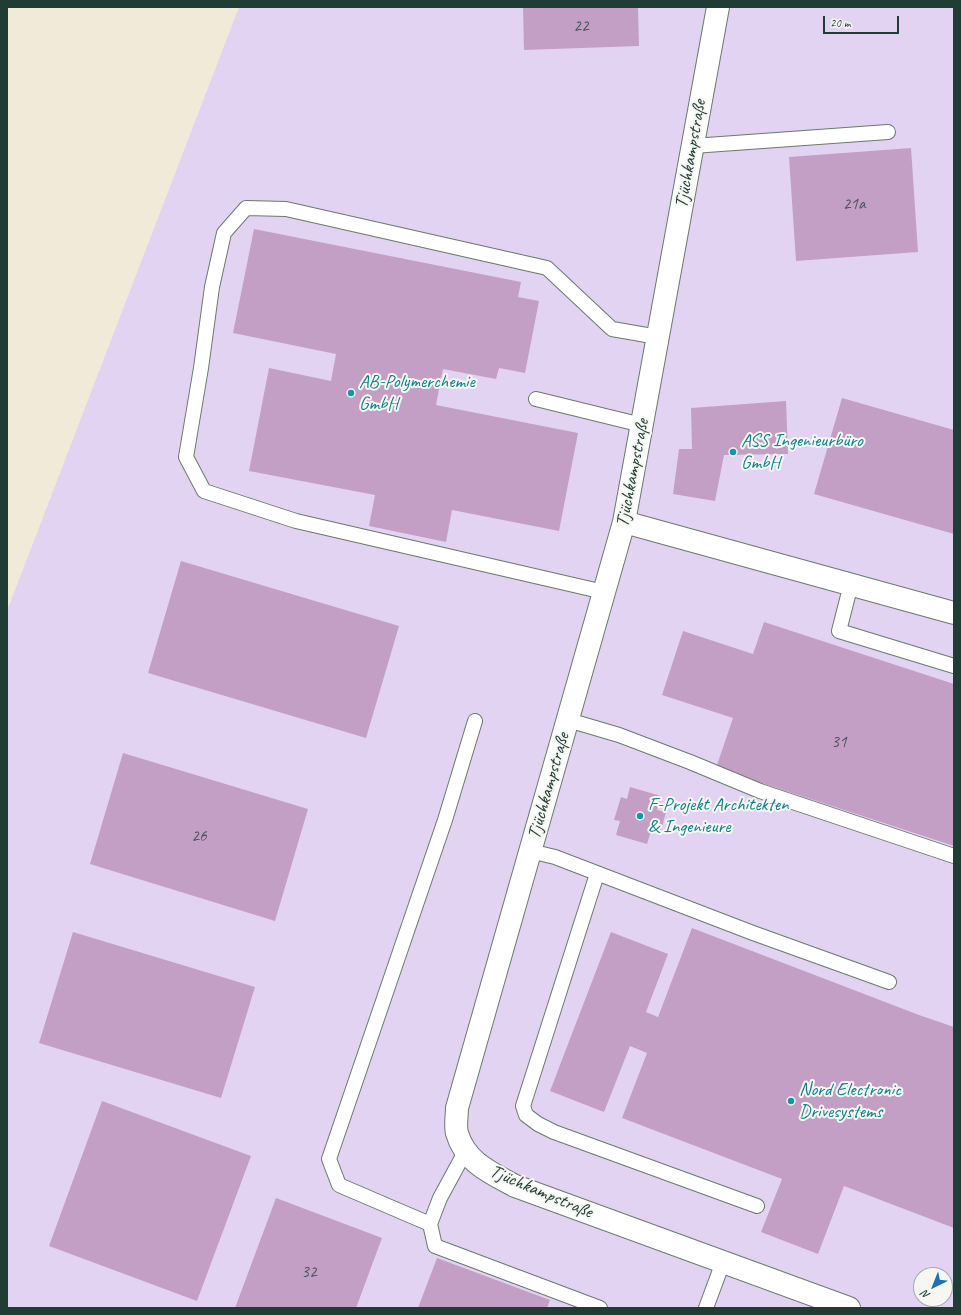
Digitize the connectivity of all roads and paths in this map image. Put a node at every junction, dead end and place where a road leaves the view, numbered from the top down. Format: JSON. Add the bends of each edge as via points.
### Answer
{"nodes":[{"id":1,"x":718,"y":7,"type":"edge"},
{"id":2,"x":888,"y":132,"type":"dead end"},
{"id":3,"x":693,"y":146,"type":"junction"},
{"id":4,"x":658,"y":337,"type":"junction"},
{"id":5,"x":536,"y":399,"type":"dead end"},
{"id":6,"x":642,"y":425,"type":"junction"},
{"id":7,"x":624,"y":522,"type":"junction"},
{"id":8,"x":851,"y":584,"type":"junction"},
{"id":9,"x":604,"y":592,"type":"junction"},
{"id":10,"x":954,"y":613,"type":"edge"},
{"id":11,"x":954,"y":666,"type":"edge"},
{"id":12,"x":568,"y":720,"type":"junction"},
{"id":13,"x":475,"y":721,"type":"dead end"},
{"id":14,"x":530,"y":851,"type":"junction"},
{"id":15,"x":954,"y":856,"type":"edge"},
{"id":16,"x":597,"y":874,"type":"junction"},
{"id":17,"x":889,"y":982,"type":"dead end"},
{"id":18,"x":465,"y":1152,"type":"junction"},
{"id":19,"x":757,"y":1206,"type":"dead end"},
{"id":20,"x":430,"y":1224,"type":"junction"},
{"id":21,"x":723,"y":1262,"type":"junction"},
{"id":22,"x":600,"y":1308,"type":"edge"},
{"id":23,"x":706,"y":1308,"type":"edge"},
{"id":24,"x":849,"y":1308,"type":"edge"}],
"edges":[{"from":1,"to":3,"type":"street","name":"Tjüchkampstraße"},
{"from":2,"to":3,"type":"lane"},
{"from":3,"to":4,"type":"street","name":"Tjüchkampstraße"},
{"from":4,"to":6,"type":"street","name":"Tjüchkampstraße"},
{"from":4,"to":9,"type":"lane","via":[[612,329],[547,268],[286,209],[246,208],[224,233],[212,287],[186,457],[204,491],[296,521]]},
{"from":5,"to":6,"type":"lane"},
{"from":6,"to":7,"type":"street","name":"Tjüchkampstraße"},
{"from":7,"to":8,"type":"street"},
{"from":7,"to":9,"type":"street","name":"Tjüchkampstraße"},
{"from":8,"to":10,"type":"street"},
{"from":8,"to":11,"type":"lane","via":[[839,632]]},
{"from":9,"to":12,"type":"street","name":"Tjüchkampstraße"},
{"from":12,"to":14,"type":"street","name":"Tjüchkampstraße"},
{"from":12,"to":15,"type":"lane","via":[[619,735],[760,791]]},
{"from":13,"to":20,"type":"lane","via":[[445,820],[329,1159],[339,1185]]},
{"from":14,"to":16,"type":"lane","via":[[555,857]]},
{"from":14,"to":18,"type":"street","name":"Tjüchkampstraße","via":[[457,1108],[456,1132]]},
{"from":16,"to":17,"type":"lane"},
{"from":16,"to":19,"type":"lane","via":[[523,1106],[526,1115],[554,1132]]},
{"from":18,"to":20,"type":"lane","via":[[440,1198]]},
{"from":18,"to":21,"type":"street","name":"Tjüchkampstraße","via":[[485,1170],[515,1186]]},
{"from":20,"to":22,"type":"lane","via":[[435,1246]]},
{"from":21,"to":23,"type":"lane"},
{"from":21,"to":24,"type":"street","name":"Tjüchkampstraße"}]}
